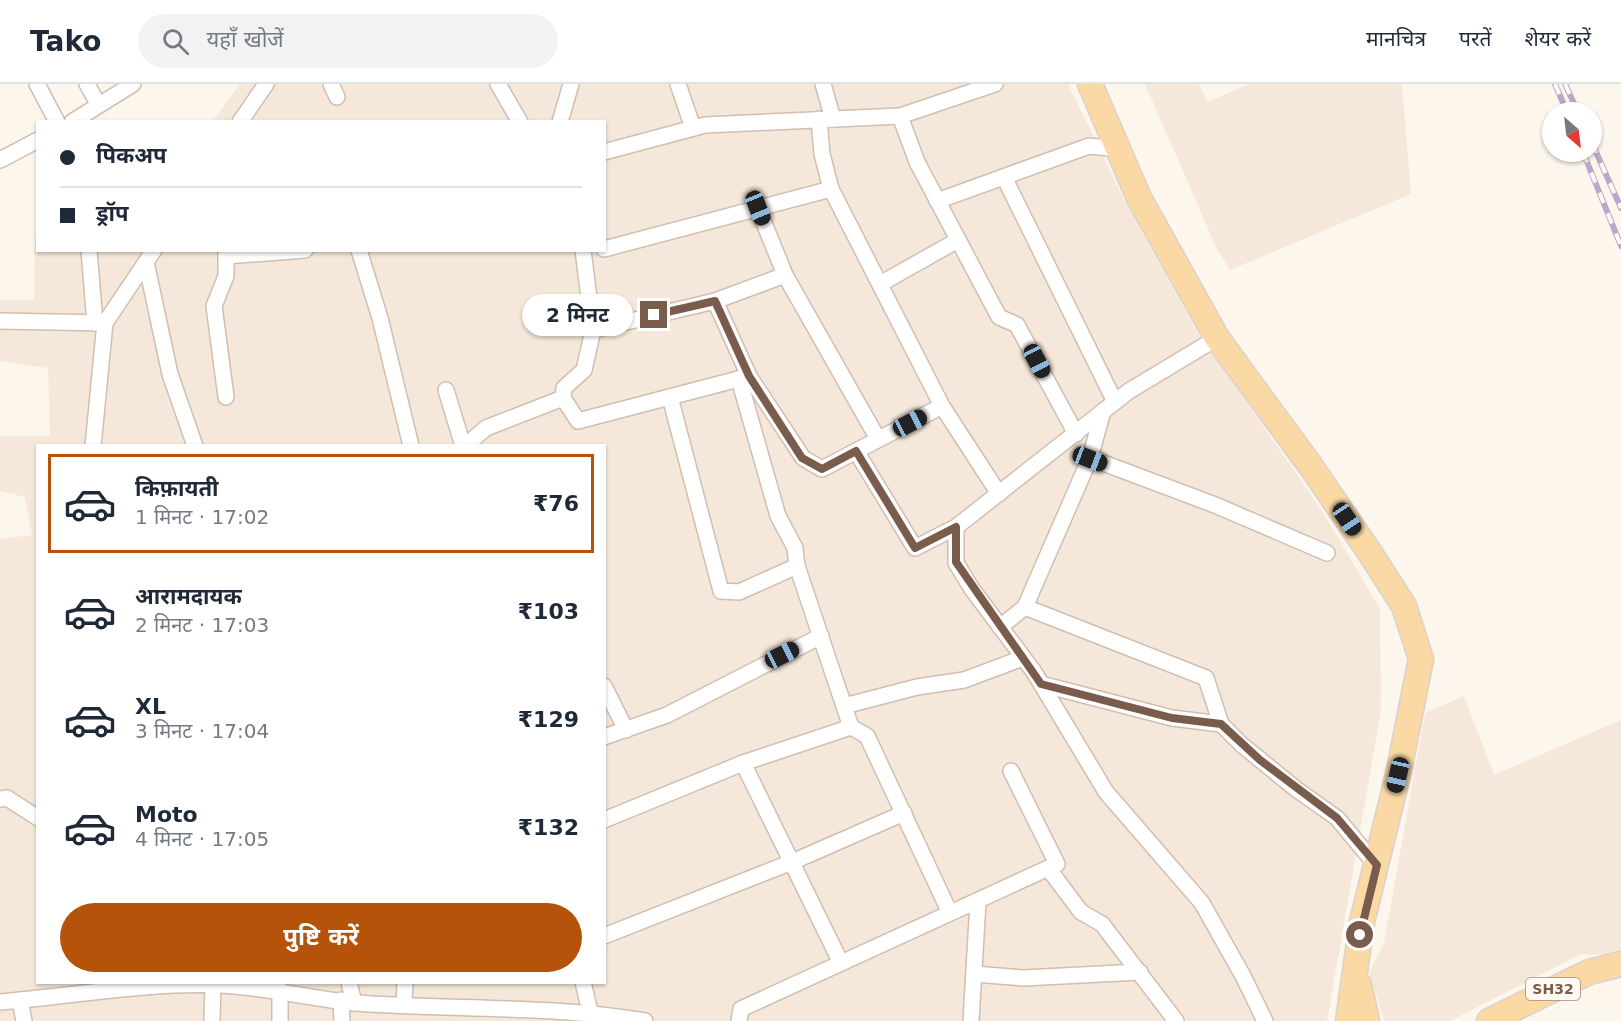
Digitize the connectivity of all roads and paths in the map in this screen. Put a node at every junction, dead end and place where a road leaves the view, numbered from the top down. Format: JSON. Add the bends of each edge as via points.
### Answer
{"nodes":[{"id":1,"x":37,"y":84,"type":"edge"},
{"id":2,"x":87,"y":84,"type":"edge"},
{"id":3,"x":133,"y":84,"type":"edge"},
{"id":4,"x":266,"y":84,"type":"edge"},
{"id":5,"x":498,"y":84,"type":"edge"},
{"id":6,"x":571,"y":84,"type":"edge"},
{"id":7,"x":678,"y":84,"type":"edge"},
{"id":8,"x":823,"y":84,"type":"edge"},
{"id":9,"x":995,"y":84,"type":"edge"},
{"id":10,"x":1090,"y":84,"type":"edge"},
{"id":11,"x":98,"y":104,"type":"junction"},
{"id":12,"x":900,"y":116,"type":"junction"},
{"id":13,"x":826,"y":119,"type":"junction"},
{"id":14,"x":56,"y":120,"type":"edge"},
{"id":15,"x":76,"y":120,"type":"edge"},
{"id":16,"x":241,"y":120,"type":"edge"},
{"id":17,"x":519,"y":120,"type":"edge"},
{"id":18,"x":561,"y":120,"type":"edge"},
{"id":19,"x":693,"y":128,"type":"junction"},
{"id":20,"x":36,"y":141,"type":"edge"},
{"id":21,"x":1119,"y":149,"type":"junction"},
{"id":22,"x":606,"y":151,"type":"edge"},
{"id":23,"x":0,"y":160,"type":"edge"},
{"id":24,"x":1004,"y":177,"type":"junction"},
{"id":25,"x":831,"y":189,"type":"junction"},
{"id":26,"x":938,"y":201,"type":"junction"},
{"id":27,"x":758,"y":208,"type":"junction"},
{"id":28,"x":958,"y":240,"type":"junction"},
{"id":29,"x":606,"y":248,"type":"edge"},
{"id":30,"x":89,"y":252,"type":"edge"},
{"id":31,"x":252,"y":252,"type":"edge"},
{"id":32,"x":360,"y":252,"type":"edge"},
{"id":33,"x":589,"y":252,"type":"edge"},
{"id":34,"x":226,"y":253,"type":"edge"},
{"id":35,"x":150,"y":256,"type":"edge"},
{"id":36,"x":785,"y":275,"type":"junction"},
{"id":37,"x":880,"y":284,"type":"junction"},
{"id":38,"x":715,"y":301,"type":"junction"},
{"id":39,"x":0,"y":321,"type":"edge"},
{"id":40,"x":100,"y":323,"type":"junction"},
{"id":41,"x":593,"y":330,"type":"junction"},
{"id":42,"x":1216,"y":338,"type":"junction"},
{"id":43,"x":744,"y":377,"type":"junction"},
{"id":44,"x":446,"y":390,"type":"dead end"},
{"id":45,"x":226,"y":397,"type":"dead end"},
{"id":46,"x":670,"y":397,"type":"junction"},
{"id":47,"x":563,"y":398,"type":"junction"},
{"id":48,"x":942,"y":406,"type":"junction"},
{"id":49,"x":1109,"y":406,"type":"junction"},
{"id":50,"x":1076,"y":434,"type":"junction"},
{"id":51,"x":878,"y":440,"type":"junction"},
{"id":52,"x":93,"y":444,"type":"edge"},
{"id":53,"x":194,"y":444,"type":"edge"},
{"id":54,"x":411,"y":444,"type":"edge"},
{"id":55,"x":463,"y":444,"type":"edge"},
{"id":56,"x":466,"y":444,"type":"edge"},
{"id":57,"x":856,"y":451,"type":"junction"},
{"id":58,"x":1090,"y":459,"type":"junction"},
{"id":59,"x":999,"y":494,"type":"junction"},
{"id":60,"x":956,"y":527,"type":"junction"},
{"id":61,"x":1327,"y":553,"type":"dead end"},
{"id":62,"x":797,"y":566,"type":"junction"},
{"id":63,"x":1025,"y":607,"type":"junction"},
{"id":64,"x":1000,"y":627,"type":"junction"},
{"id":65,"x":821,"y":636,"type":"junction"},
{"id":66,"x":1023,"y":658,"type":"junction"},
{"id":67,"x":1041,"y":684,"type":"junction"},
{"id":68,"x":606,"y":690,"type":"edge"},
{"id":69,"x":844,"y":706,"type":"junction"},
{"id":70,"x":1221,"y":724,"type":"junction"},
{"id":71,"x":851,"y":727,"type":"junction"},
{"id":72,"x":626,"y":730,"type":"junction"},
{"id":73,"x":606,"y":737,"type":"edge"},
{"id":74,"x":743,"y":763,"type":"junction"},
{"id":75,"x":1011,"y":771,"type":"dead end"},
{"id":76,"x":0,"y":799,"type":"edge"},
{"id":77,"x":904,"y":813,"type":"junction"},
{"id":78,"x":36,"y":817,"type":"edge"},
{"id":79,"x":606,"y":819,"type":"edge"},
{"id":80,"x":792,"y":862,"type":"junction"},
{"id":81,"x":1377,"y":865,"type":"junction"},
{"id":82,"x":1048,"y":868,"type":"junction"},
{"id":83,"x":978,"y":902,"type":"junction"},
{"id":84,"x":950,"y":913,"type":"junction"},
{"id":85,"x":606,"y":935,"type":"edge"},
{"id":86,"x":841,"y":963,"type":"junction"},
{"id":87,"x":1621,"y":964,"type":"edge"},
{"id":88,"x":1355,"y":968,"type":"junction"},
{"id":89,"x":1140,"y":972,"type":"junction"},
{"id":90,"x":974,"y":974,"type":"junction"},
{"id":91,"x":214,"y":984,"type":"edge"},
{"id":92,"x":349,"y":984,"type":"edge"},
{"id":93,"x":405,"y":984,"type":"edge"},
{"id":94,"x":583,"y":984,"type":"edge"},
{"id":95,"x":95,"y":987,"type":"edge"},
{"id":96,"x":270,"y":987,"type":"edge"},
{"id":97,"x":20,"y":1000,"type":"junction"},
{"id":98,"x":0,"y":1002,"type":"edge"},
{"id":99,"x":348,"y":1002,"type":"junction"},
{"id":100,"x":404,"y":1004,"type":"junction"},
{"id":101,"x":590,"y":1012,"type":"junction"},
{"id":102,"x":456,"y":1014,"type":"edge"},
{"id":103,"x":24,"y":1021,"type":"edge"},
{"id":104,"x":212,"y":1021,"type":"edge"},
{"id":105,"x":280,"y":1021,"type":"edge"},
{"id":106,"x":342,"y":1021,"type":"edge"},
{"id":107,"x":645,"y":1021,"type":"edge"},
{"id":108,"x":739,"y":1021,"type":"edge"},
{"id":109,"x":971,"y":1021,"type":"edge"},
{"id":110,"x":1176,"y":1021,"type":"edge"},
{"id":111,"x":1265,"y":1021,"type":"edge"},
{"id":112,"x":1347,"y":1021,"type":"edge"},
{"id":113,"x":1367,"y":1021,"type":"edge"},
{"id":114,"x":1489,"y":1021,"type":"edge"}],
"edges":[{"from":1,"to":14,"type":"street"},
{"from":2,"to":11,"type":"street"},
{"from":3,"to":11,"type":"street"},
{"from":4,"to":16,"type":"street"},
{"from":5,"to":17,"type":"street"},
{"from":6,"to":18,"type":"street"},
{"from":7,"to":19,"type":"street"},
{"from":8,"to":13,"type":"street"},
{"from":9,"to":12,"type":"street"},
{"from":10,"to":21,"type":"main road"},
{"from":11,"to":15,"type":"street"},
{"from":12,"to":13,"type":"street"},
{"from":12,"to":26,"type":"street","via":[[917,162]]},
{"from":13,"to":19,"type":"street"},
{"from":13,"to":25,"type":"street","via":[[822,154]]},
{"from":19,"to":22,"type":"street"},
{"from":20,"to":23,"type":"street"},
{"from":21,"to":24,"type":"street","via":[[1089,146]]},
{"from":21,"to":42,"type":"main road","via":[[1139,198]]},
{"from":24,"to":26,"type":"street"},
{"from":24,"to":49,"type":"street"},
{"from":25,"to":27,"type":"street"},
{"from":25,"to":37,"type":"street"},
{"from":26,"to":28,"type":"street"},
{"from":27,"to":29,"type":"street"},
{"from":27,"to":36,"type":"street"},
{"from":28,"to":37,"type":"street"},
{"from":28,"to":50,"type":"street","via":[[999,317],[1017,325]]},
{"from":30,"to":40,"type":"street"},
{"from":31,"to":34,"type":"street"},
{"from":32,"to":54,"type":"street"},
{"from":33,"to":41,"type":"street"},
{"from":34,"to":45,"type":"street","via":[[226,276],[214,306]]},
{"from":35,"to":40,"type":"street"},
{"from":35,"to":53,"type":"street","via":[[170,374]]},
{"from":36,"to":38,"type":"street"},
{"from":36,"to":51,"type":"street"},
{"from":37,"to":48,"type":"street"},
{"from":38,"to":41,"type":"street"},
{"from":38,"to":43,"type":"street"},
{"from":39,"to":40,"type":"street"},
{"from":40,"to":52,"type":"street"},
{"from":41,"to":47,"type":"street","via":[[584,370],[564,387]]},
{"from":42,"to":49,"type":"street"},
{"from":42,"to":81,"type":"main road","via":[[1312,468],[1404,606],[1421,659]]},
{"from":43,"to":46,"type":"street"},
{"from":43,"to":57,"type":"street","via":[[802,458],[822,469]]},
{"from":43,"to":62,"type":"street","via":[[778,516],[795,548]]},
{"from":44,"to":55,"type":"street"},
{"from":46,"to":47,"type":"street","via":[[578,421]]},
{"from":46,"to":62,"type":"street","via":[[721,591],[739,592]]},
{"from":47,"to":56,"type":"street","via":[[486,428]]},
{"from":48,"to":51,"type":"street"},
{"from":48,"to":59,"type":"street"},
{"from":49,"to":50,"type":"street"},
{"from":49,"to":58,"type":"street"},
{"from":50,"to":59,"type":"street"},
{"from":51,"to":57,"type":"street"},
{"from":57,"to":60,"type":"street","via":[[915,548]]},
{"from":58,"to":61,"type":"street"},
{"from":58,"to":63,"type":"street"},
{"from":59,"to":60,"type":"street"},
{"from":60,"to":64,"type":"street","via":[[956,562]]},
{"from":62,"to":65,"type":"street"},
{"from":63,"to":64,"type":"street"},
{"from":63,"to":70,"type":"street","via":[[1206,678]]},
{"from":64,"to":66,"type":"street"},
{"from":65,"to":69,"type":"street"},
{"from":65,"to":72,"type":"street","via":[[667,715]]},
{"from":66,"to":67,"type":"street"},
{"from":66,"to":69,"type":"street","via":[[964,680],[917,687]]},
{"from":67,"to":70,"type":"street","via":[[1172,718]]},
{"from":67,"to":111,"type":"street","via":[[1106,792],[1202,903]]},
{"from":68,"to":72,"type":"street"},
{"from":69,"to":71,"type":"street"},
{"from":70,"to":81,"type":"street","via":[[1260,760],[1337,818]]},
{"from":71,"to":74,"type":"street"},
{"from":71,"to":77,"type":"street","via":[[867,736]]},
{"from":72,"to":73,"type":"street"},
{"from":74,"to":79,"type":"street"},
{"from":74,"to":80,"type":"street"},
{"from":75,"to":82,"type":"street","via":[[1057,864]]},
{"from":76,"to":78,"type":"street","via":[[7,798]]},
{"from":77,"to":80,"type":"street"},
{"from":77,"to":84,"type":"street"},
{"from":80,"to":85,"type":"street"},
{"from":80,"to":86,"type":"street"},
{"from":81,"to":88,"type":"main road"},
{"from":82,"to":83,"type":"street"},
{"from":82,"to":89,"type":"street","via":[[1081,912],[1102,924]]},
{"from":83,"to":84,"type":"street"},
{"from":83,"to":90,"type":"street"},
{"from":84,"to":86,"type":"street"},
{"from":86,"to":108,"type":"street","via":[[741,1009]]},
{"from":87,"to":114,"type":"main road","number":"SH32","via":[[1589,972]]},
{"from":88,"to":112,"type":"main road"},
{"from":88,"to":113,"type":"main road"},
{"from":89,"to":90,"type":"street","via":[[1023,978]]},
{"from":89,"to":110,"type":"street"},
{"from":90,"to":109,"type":"street"},
{"from":91,"to":95,"type":"street"},
{"from":91,"to":96,"type":"street"},
{"from":91,"to":104,"type":"street"},
{"from":92,"to":99,"type":"street"},
{"from":93,"to":100,"type":"street"},
{"from":94,"to":101,"type":"street"},
{"from":95,"to":97,"type":"street"},
{"from":96,"to":99,"type":"street"},
{"from":96,"to":105,"type":"street"},
{"from":97,"to":98,"type":"street"},
{"from":97,"to":103,"type":"street"},
{"from":99,"to":100,"type":"street"},
{"from":99,"to":106,"type":"street"},
{"from":100,"to":102,"type":"street"},
{"from":101,"to":102,"type":"street"},
{"from":101,"to":107,"type":"street"}]}
